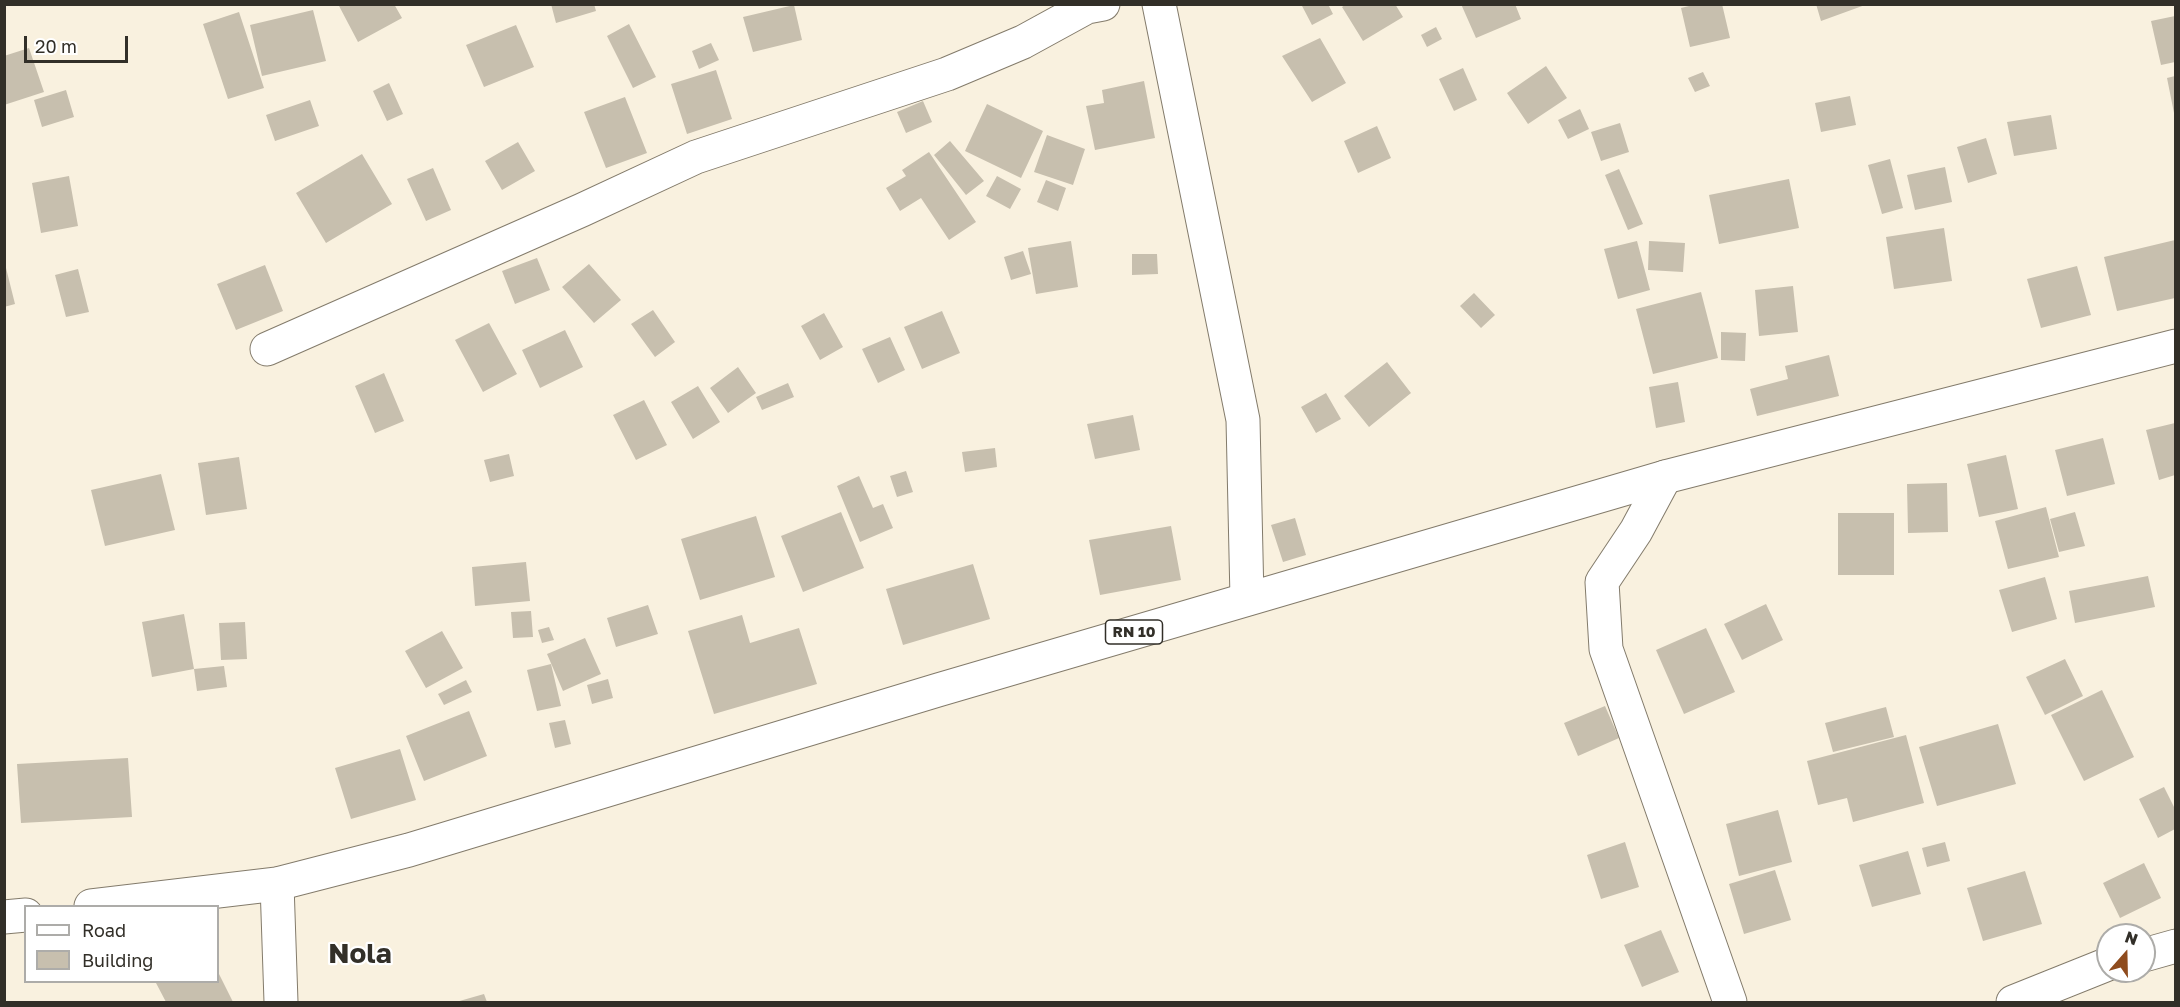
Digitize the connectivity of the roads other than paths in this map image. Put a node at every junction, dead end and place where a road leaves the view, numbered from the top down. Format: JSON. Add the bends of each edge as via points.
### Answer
{"nodes":[{"id":1,"x":1103,"y":4,"type":"edge"},
{"id":2,"x":1159,"y":4,"type":"edge"},
{"id":3,"x":2175,"y":346,"type":"edge"},
{"id":4,"x":267,"y":349,"type":"dead end"},
{"id":5,"x":1665,"y":477,"type":"junction"},
{"id":6,"x":1247,"y":599,"type":"junction"},
{"id":7,"x":277,"y":884,"type":"junction"},
{"id":8,"x":99,"y":905,"type":"edge"},
{"id":9,"x":24,"y":915,"type":"edge"},
{"id":10,"x":4,"y":917,"type":"edge"},
{"id":11,"x":2175,"y":946,"type":"edge"},
{"id":12,"x":2156,"y":952,"type":"edge"},
{"id":13,"x":2096,"y":969,"type":"edge"},
{"id":14,"x":281,"y":1002,"type":"edge"},
{"id":15,"x":1730,"y":1002,"type":"edge"},
{"id":16,"x":2013,"y":1002,"type":"edge"}],
"edges":[{"from":1,"to":4,"type":"street","via":[[1087,7],[1023,42],[947,74],[696,157]]},
{"from":2,"to":6,"type":"street","via":[[1243,420]]},
{"from":3,"to":5,"type":"street","number":"RN 10"},
{"from":5,"to":6,"type":"street","number":"RN 10"},
{"from":5,"to":15,"type":"street","via":[[1602,582],[1606,649]]},
{"from":6,"to":7,"type":"street","number":"RN 10","via":[[409,850]]},
{"from":7,"to":8,"type":"street","number":"RN 10"},
{"from":7,"to":14,"type":"street"},
{"from":9,"to":10,"type":"street"},
{"from":11,"to":12,"type":"street"},
{"from":13,"to":16,"type":"street"}]}
